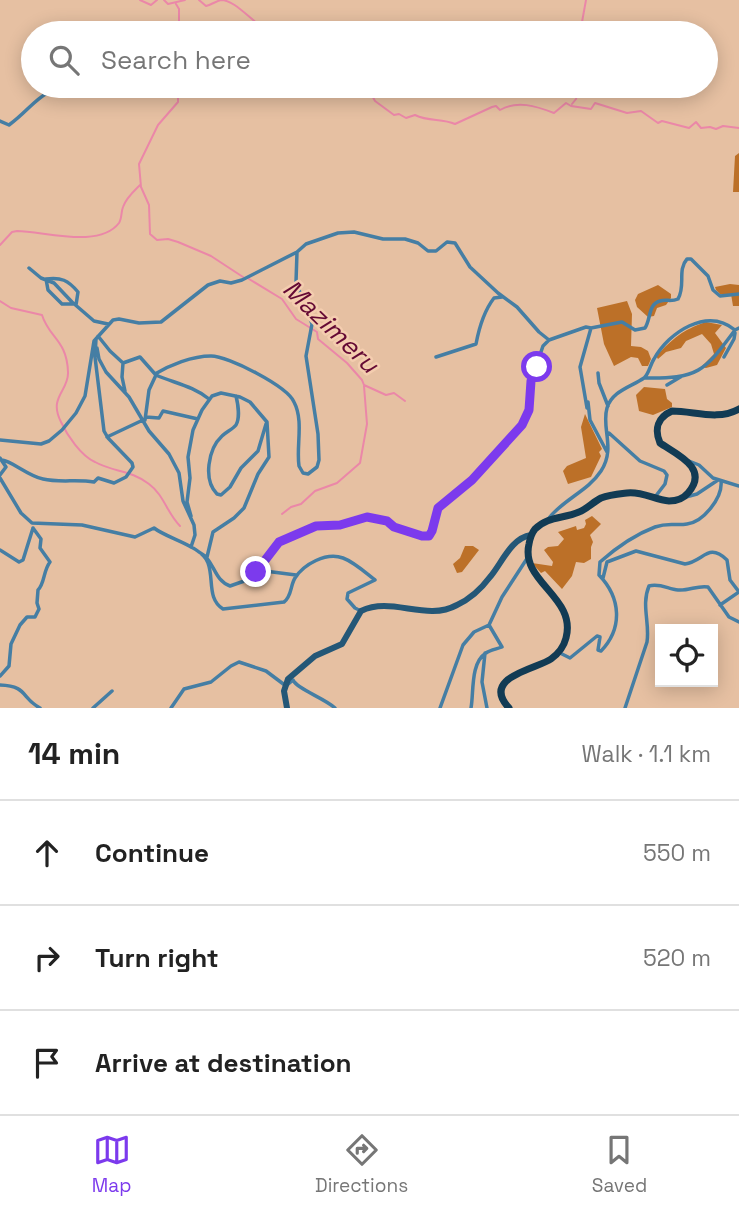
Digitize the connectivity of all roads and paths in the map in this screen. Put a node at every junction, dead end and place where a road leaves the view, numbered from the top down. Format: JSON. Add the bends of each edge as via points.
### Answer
{"nodes":[{"id":1,"x":40,"y":98,"type":"edge"},
{"id":2,"x":0,"y":121,"type":"edge"},
{"id":3,"x":298,"y":252,"type":"junction"},
{"id":4,"x":29,"y":268,"type":"dead end"},
{"id":5,"x":46,"y":279,"type":"junction"},
{"id":6,"x":739,"y":294,"type":"edge"},
{"id":7,"x":504,"y":297,"type":"junction"},
{"id":8,"x":76,"y":304,"type":"junction"},
{"id":9,"x":108,"y":324,"type":"junction"},
{"id":10,"x":591,"y":328,"type":"junction"},
{"id":11,"x":737,"y":329,"type":"edge"},
{"id":12,"x":97,"y":336,"type":"junction"},
{"id":13,"x":549,"y":340,"type":"junction"},
{"id":14,"x":724,"y":357,"type":"dead end"},
{"id":15,"x":436,"y":358,"type":"dead end"},
{"id":16,"x":123,"y":363,"type":"junction"},
{"id":17,"x":598,"y":373,"type":"dead end"},
{"id":18,"x":156,"y":375,"type":"junction"},
{"id":19,"x":684,"y":375,"type":"junction"},
{"id":20,"x":644,"y":378,"type":"junction"},
{"id":21,"x":667,"y":385,"type":"dead end"},
{"id":22,"x":126,"y":393,"type":"junction"},
{"id":23,"x":236,"y":396,"type":"junction"},
{"id":24,"x":209,"y":399,"type":"junction"},
{"id":25,"x":608,"y":406,"type":"junction"},
{"id":26,"x":739,"y":409,"type":"edge"},
{"id":27,"x":198,"y":419,"type":"junction"},
{"id":28,"x":144,"y":420,"type":"junction"},
{"id":29,"x":267,"y":422,"type":"junction"},
{"id":30,"x":609,"y":433,"type":"junction"},
{"id":31,"x":107,"y":437,"type":"junction"},
{"id":32,"x":0,"y":440,"type":"edge"},
{"id":33,"x":607,"y":454,"type":"junction"},
{"id":34,"x":1,"y":459,"type":"edge"},
{"id":35,"x":689,"y":461,"type":"junction"},
{"id":36,"x":0,"y":477,"type":"edge"},
{"id":37,"x":720,"y":481,"type":"junction"},
{"id":38,"x":739,"y":486,"type":"edge"},
{"id":39,"x":655,"y":497,"type":"junction"},
{"id":40,"x":684,"y":497,"type":"junction"},
{"id":41,"x":191,"y":516,"type":"junction"},
{"id":42,"x":550,"y":518,"type":"junction"},
{"id":43,"x":33,"y":526,"type":"junction"},
{"id":44,"x":531,"y":535,"type":"junction"},
{"id":45,"x":191,"y":547,"type":"junction"},
{"id":46,"x":0,"y":550,"type":"edge"},
{"id":47,"x":200,"y":552,"type":"junction"},
{"id":48,"x":207,"y":557,"type":"junction"},
{"id":49,"x":528,"y":557,"type":"junction"},
{"id":50,"x":257,"y":570,"type":"junction"},
{"id":51,"x":296,"y":575,"type":"junction"},
{"id":52,"x":603,"y":580,"type":"junction"},
{"id":53,"x":720,"y":605,"type":"junction"},
{"id":54,"x":361,"y":611,"type":"junction"},
{"id":55,"x":739,"y":622,"type":"edge"},
{"id":56,"x":489,"y":625,"type":"junction"},
{"id":57,"x":558,"y":652,"type":"junction"},
{"id":58,"x":485,"y":653,"type":"junction"},
{"id":59,"x":0,"y":676,"type":"edge"},
{"id":60,"x":0,"y":685,"type":"edge"},
{"id":61,"x":285,"y":685,"type":"junction"},
{"id":62,"x":112,"y":691,"type":"dead end"},
{"id":63,"x":40,"y":708,"type":"edge"},
{"id":64,"x":93,"y":708,"type":"edge"},
{"id":65,"x":171,"y":708,"type":"edge"},
{"id":66,"x":287,"y":708,"type":"edge"},
{"id":67,"x":335,"y":708,"type":"edge"},
{"id":68,"x":440,"y":708,"type":"edge"},
{"id":69,"x":471,"y":708,"type":"edge"},
{"id":70,"x":487,"y":708,"type":"edge"},
{"id":71,"x":509,"y":708,"type":"edge"},
{"id":72,"x":625,"y":708,"type":"edge"}],
"edges":[{"from":1,"to":2,"type":"street","via":[[9,125]]},
{"from":3,"to":7,"type":"street","via":[[306,244],[344,232],[405,240],[428,251],[452,242],[470,267]]},
{"from":3,"to":9,"type":"street","via":[[238,282],[208,285],[161,321],[119,319]]},
{"from":3,"to":18,"type":"street","via":[[296,282],[312,324],[306,356],[319,449],[314,471],[301,471],[295,402],[275,384],[212,356],[171,366]]},
{"from":4,"to":5,"type":"street"},
{"from":5,"to":8,"type":"street"},
{"from":5,"to":8,"type":"street","via":[[48,290],[62,304]]},
{"from":5,"to":8,"type":"street","via":[[57,277],[72,285],[78,292]]},
{"from":6,"to":10,"type":"street","via":[[720,296],[708,276],[688,259],[682,266],[678,299],[657,302],[643,329],[622,322]]},
{"from":7,"to":13,"type":"street"},
{"from":7,"to":15,"type":"street","via":[[491,301],[476,344]]},
{"from":8,"to":9,"type":"street","via":[[95,321]]},
{"from":9,"to":12,"type":"street"},
{"from":10,"to":13,"type":"street"},
{"from":10,"to":33,"type":"street","via":[[580,367],[590,420]]},
{"from":11,"to":14,"type":"street"},
{"from":11,"to":19,"type":"street","via":[[711,362]]},
{"from":11,"to":20,"type":"street","via":[[701,321],[683,329],[664,346]]},
{"from":12,"to":16,"type":"street"},
{"from":12,"to":22,"type":"street","via":[[100,362]]},
{"from":12,"to":31,"type":"street","via":[[98,390]]},
{"from":12,"to":32,"type":"street","via":[[85,396],[62,430],[41,444]]},
{"from":13,"to":50,"type":"street","via":[[531,381],[529,410],[522,425],[472,480],[438,508],[429,536],[367,517],[316,526],[279,542]]},
{"from":16,"to":18,"type":"street","via":[[139,357]]},
{"from":16,"to":22,"type":"street"},
{"from":17,"to":25,"type":"street"},
{"from":18,"to":24,"type":"street","via":[[194,388]]},
{"from":18,"to":28,"type":"street"},
{"from":19,"to":20,"type":"street"},
{"from":19,"to":21,"type":"street"},
{"from":20,"to":25,"type":"street","via":[[618,393]]},
{"from":22,"to":28,"type":"street"},
{"from":23,"to":24,"type":"street","via":[[218,393]]},
{"from":23,"to":29,"type":"street","via":[[250,402]]},
{"from":23,"to":29,"type":"street","via":[[236,425],[218,441],[210,459],[210,484],[217,494],[228,490],[258,451]]},
{"from":24,"to":27,"type":"street"},
{"from":25,"to":30,"type":"street"},
{"from":26,"to":35,"type":"main road","via":[[716,416],[672,411],[663,416],[656,430],[660,443]]},
{"from":27,"to":28,"type":"street","via":[[163,411],[159,418]]},
{"from":27,"to":41,"type":"street","via":[[188,453]]},
{"from":28,"to":31,"type":"street"},
{"from":28,"to":41,"type":"street","via":[[169,454]]},
{"from":29,"to":48,"type":"street","via":[[267,463],[244,508],[213,532]]},
{"from":30,"to":33,"type":"street"},
{"from":30,"to":39,"type":"street","via":[[640,461],[667,475]]},
{"from":31,"to":34,"type":"street","via":[[133,467],[114,484],[98,478],[94,482],[41,478]]},
{"from":33,"to":42,"type":"street","via":[[596,479]]},
{"from":34,"to":36,"type":"street","via":[[6,467]]},
{"from":35,"to":37,"type":"street"},
{"from":35,"to":40,"type":"main road","via":[[695,480]]},
{"from":36,"to":43,"type":"street"},
{"from":37,"to":38,"type":"street"},
{"from":37,"to":40,"type":"street"},
{"from":37,"to":52,"type":"street","via":[[720,496],[699,520],[666,524],[631,538],[600,562]]},
{"from":39,"to":40,"type":"main road","via":[[670,501]]},
{"from":39,"to":42,"type":"main road","via":[[617,494],[577,513]]},
{"from":41,"to":45,"type":"street","via":[[195,534]]},
{"from":42,"to":44,"type":"main road"},
{"from":43,"to":45,"type":"street","via":[[82,525],[135,537],[154,528]]},
{"from":43,"to":46,"type":"street","via":[[23,560],[13,560]]},
{"from":43,"to":59,"type":"street","via":[[50,562],[38,590],[39,609],[35,617],[27,617],[20,625],[11,644],[9,666]]},
{"from":44,"to":49,"type":"main road"},
{"from":44,"to":54,"type":"main road","via":[[508,551],[471,597],[452,608],[407,610],[381,605]]},
{"from":45,"to":47,"type":"street"},
{"from":47,"to":48,"type":"street"},
{"from":47,"to":51,"type":"street","via":[[209,564],[214,601],[223,609],[284,601]]},
{"from":48,"to":50,"type":"street","via":[[227,586],[247,581]]},
{"from":49,"to":56,"type":"street"},
{"from":49,"to":57,"type":"main road","via":[[534,574],[564,612],[567,635]]},
{"from":50,"to":51,"type":"street"},
{"from":51,"to":54,"type":"street","via":[[314,561],[344,558],[375,580],[348,593],[346,599]]},
{"from":52,"to":53,"type":"street","via":[[607,562],[632,552],[684,564],[713,552],[727,560],[730,580],[739,592]]},
{"from":52,"to":57,"type":"street","via":[[614,599],[614,635],[601,651],[597,636],[570,658]]},
{"from":53,"to":55,"type":"street"},
{"from":53,"to":72,"type":"street","via":[[703,586],[677,590],[649,586],[645,608],[649,632]]},
{"from":54,"to":61,"type":"main road","via":[[342,644],[312,658]]},
{"from":56,"to":58,"type":"street","via":[[502,647]]},
{"from":56,"to":68,"type":"street","via":[[474,632],[463,645]]},
{"from":57,"to":71,"type":"main road","via":[[510,676],[503,688]]},
{"from":58,"to":69,"type":"street","via":[[476,669]]},
{"from":58,"to":70,"type":"street","via":[[482,682]]},
{"from":60,"to":63,"type":"street","via":[[12,685],[26,693]]},
{"from":61,"to":65,"type":"street","via":[[266,671],[236,663],[211,682],[184,689]]},
{"from":61,"to":66,"type":"main road"},
{"from":61,"to":67,"type":"street","via":[[293,680]]},
{"from":62,"to":64,"type":"street"}]}
